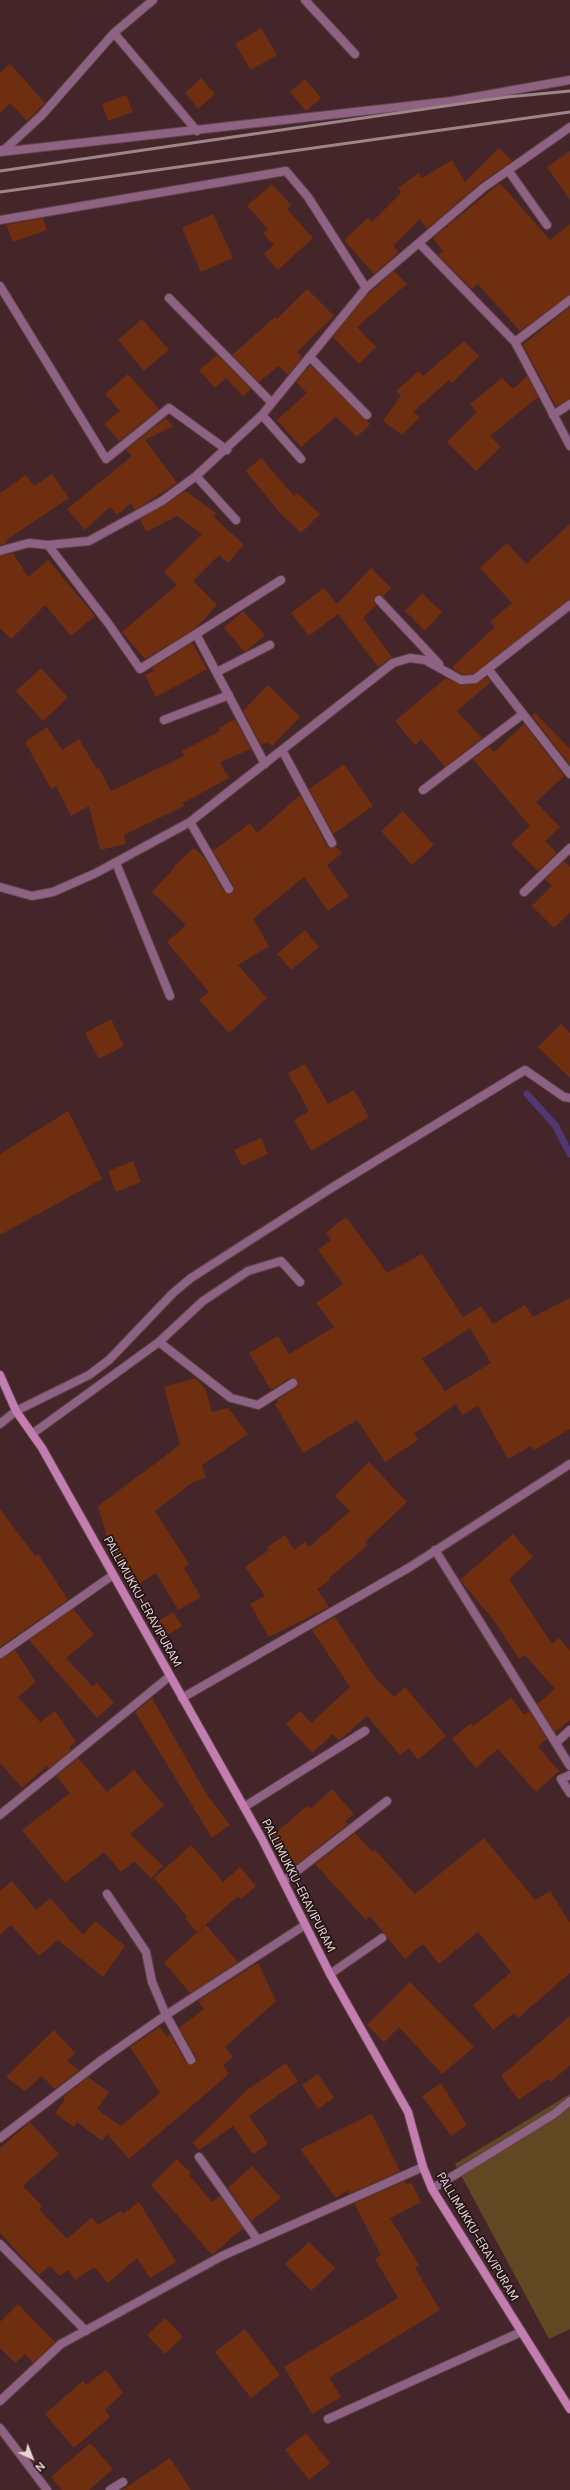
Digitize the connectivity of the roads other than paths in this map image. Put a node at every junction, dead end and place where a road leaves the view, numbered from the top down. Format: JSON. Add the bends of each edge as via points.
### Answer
{"nodes":[{"id":1,"x":153,"y":0,"type":"edge"},
{"id":2,"x":305,"y":0,"type":"edge"},
{"id":3,"x":114,"y":33,"type":"junction"},
{"id":4,"x":355,"y":54,"type":"dead end"},
{"id":5,"x":570,"y":80,"type":"edge"},
{"id":6,"x":570,"y":127,"type":"edge"},
{"id":7,"x":198,"y":131,"type":"junction"},
{"id":8,"x":1,"y":151,"type":"edge"},
{"id":9,"x":508,"y":170,"type":"junction"},
{"id":10,"x":0,"y":220,"type":"edge"},
{"id":11,"x":546,"y":225,"type":"dead end"},
{"id":12,"x":419,"y":243,"type":"junction"},
{"id":13,"x":0,"y":286,"type":"edge"},
{"id":14,"x":366,"y":288,"type":"junction"},
{"id":15,"x":169,"y":298,"type":"dead end"},
{"id":16,"x":570,"y":300,"type":"edge"},
{"id":17,"x":515,"y":342,"type":"junction"},
{"id":18,"x":310,"y":357,"type":"junction"},
{"id":19,"x":271,"y":402,"type":"junction"},
{"id":20,"x":570,"y":404,"type":"edge"},
{"id":21,"x":262,"y":415,"type":"junction"},
{"id":22,"x":367,"y":415,"type":"dead end"},
{"id":23,"x":553,"y":416,"type":"junction"},
{"id":24,"x":570,"y":446,"type":"edge"},
{"id":25,"x":227,"y":450,"type":"junction"},
{"id":26,"x":300,"y":459,"type":"dead end"},
{"id":27,"x":196,"y":476,"type":"junction"},
{"id":28,"x":236,"y":520,"type":"dead end"},
{"id":29,"x":48,"y":545,"type":"junction"},
{"id":30,"x":0,"y":551,"type":"edge"},
{"id":31,"x":281,"y":580,"type":"dead end"},
{"id":32,"x":379,"y":600,"type":"dead end"},
{"id":33,"x":570,"y":605,"type":"edge"},
{"id":34,"x":196,"y":634,"type":"junction"},
{"id":35,"x":270,"y":645,"type":"dead end"},
{"id":36,"x":442,"y":668,"type":"junction"},
{"id":37,"x":488,"y":669,"type":"junction"},
{"id":38,"x":217,"y":672,"type":"junction"},
{"id":39,"x":229,"y":695,"type":"junction"},
{"id":40,"x":523,"y":714,"type":"junction"},
{"id":41,"x":164,"y":720,"type":"dead end"},
{"id":42,"x":282,"y":750,"type":"junction"},
{"id":43,"x":265,"y":764,"type":"junction"},
{"id":44,"x":570,"y":774,"type":"edge"},
{"id":45,"x":423,"y":790,"type":"dead end"},
{"id":46,"x":190,"y":822,"type":"junction"},
{"id":47,"x":332,"y":843,"type":"dead end"},
{"id":48,"x":570,"y":848,"type":"edge"},
{"id":49,"x":116,"y":863,"type":"junction"},
{"id":50,"x":0,"y":887,"type":"edge"},
{"id":51,"x":229,"y":889,"type":"dead end"},
{"id":52,"x":524,"y":892,"type":"dead end"},
{"id":53,"x":170,"y":996,"type":"dead end"},
{"id":54,"x":570,"y":1098,"type":"edge"},
{"id":55,"x":300,"y":1282,"type":"dead end"},
{"id":56,"x":159,"y":1342,"type":"junction"},
{"id":57,"x":0,"y":1375,"type":"edge"},
{"id":58,"x":293,"y":1383,"type":"dead end"},
{"id":59,"x":16,"y":1411,"type":"junction"},
{"id":60,"x":0,"y":1424,"type":"edge"},
{"id":61,"x":32,"y":1434,"type":"junction"},
{"id":62,"x":570,"y":1464,"type":"edge"},
{"id":63,"x":435,"y":1550,"type":"junction"},
{"id":64,"x":113,"y":1575,"type":"junction"},
{"id":65,"x":0,"y":1654,"type":"edge"},
{"id":66,"x":170,"y":1676,"type":"junction"},
{"id":67,"x":182,"y":1698,"type":"junction"},
{"id":68,"x":570,"y":1730,"type":"edge"},
{"id":69,"x":365,"y":1731,"type":"dead end"},
{"id":70,"x":556,"y":1743,"type":"junction"},
{"id":71,"x":570,"y":1766,"type":"edge"},
{"id":72,"x":570,"y":1775,"type":"edge"},
{"id":73,"x":570,"y":1793,"type":"edge"},
{"id":74,"x":387,"y":1802,"type":"dead end"},
{"id":75,"x":244,"y":1807,"type":"junction"},
{"id":76,"x":0,"y":1815,"type":"edge"},
{"id":77,"x":284,"y":1881,"type":"junction"},
{"id":78,"x":107,"y":1894,"type":"dead end"},
{"id":79,"x":304,"y":1925,"type":"junction"},
{"id":80,"x":382,"y":1938,"type":"dead end"},
{"id":81,"x":330,"y":1974,"type":"junction"},
{"id":82,"x":166,"y":2015,"type":"junction"},
{"id":83,"x":191,"y":2060,"type":"dead end"},
{"id":84,"x":570,"y":2101,"type":"edge"},
{"id":85,"x":0,"y":2138,"type":"edge"},
{"id":86,"x":199,"y":2157,"type":"dead end"},
{"id":87,"x":423,"y":2167,"type":"junction"},
{"id":88,"x":432,"y":2189,"type":"junction"},
{"id":89,"x":257,"y":2239,"type":"junction"},
{"id":90,"x":0,"y":2244,"type":"edge"},
{"id":91,"x":86,"y":2331,"type":"junction"},
{"id":92,"x":521,"y":2332,"type":"junction"},
{"id":93,"x":0,"y":2401,"type":"edge"},
{"id":94,"x":570,"y":2409,"type":"edge"},
{"id":95,"x":328,"y":2419,"type":"dead end"},
{"id":96,"x":0,"y":2428,"type":"edge"},
{"id":97,"x":123,"y":2482,"type":"dead end"},
{"id":98,"x":47,"y":2490,"type":"edge"},
{"id":99,"x":110,"y":2490,"type":"edge"}],
"edges":[{"from":1,"to":3,"type":"street"},
{"from":2,"to":4,"type":"street"},
{"from":3,"to":7,"type":"street"},
{"from":3,"to":8,"type":"street","via":[[42,115]]},
{"from":5,"to":7,"type":"street","via":[[452,100]]},
{"from":6,"to":9,"type":"street"},
{"from":7,"to":8,"type":"street"},
{"from":9,"to":11,"type":"street"},
{"from":9,"to":12,"type":"street"},
{"from":10,"to":14,"type":"street","via":[[286,171],[308,197]]},
{"from":12,"to":14,"type":"street"},
{"from":12,"to":17,"type":"street"},
{"from":13,"to":25,"type":"street","via":[[106,459],[169,408]]},
{"from":14,"to":18,"type":"street"},
{"from":15,"to":19,"type":"street"},
{"from":16,"to":17,"type":"street"},
{"from":17,"to":23,"type":"street"},
{"from":18,"to":19,"type":"street"},
{"from":18,"to":22,"type":"street"},
{"from":19,"to":21,"type":"street"},
{"from":20,"to":23,"type":"street"},
{"from":21,"to":25,"type":"street"},
{"from":21,"to":26,"type":"street"},
{"from":23,"to":24,"type":"street"},
{"from":25,"to":27,"type":"street"},
{"from":27,"to":28,"type":"street"},
{"from":27,"to":29,"type":"street","via":[[162,501],[89,541]]},
{"from":29,"to":30,"type":"street","via":[[29,543]]},
{"from":29,"to":34,"type":"street","via":[[140,669]]},
{"from":31,"to":34,"type":"street"},
{"from":32,"to":36,"type":"street"},
{"from":33,"to":37,"type":"street"},
{"from":34,"to":38,"type":"street"},
{"from":35,"to":38,"type":"street"},
{"from":36,"to":37,"type":"street","via":[[461,680],[475,678]]},
{"from":36,"to":42,"type":"street","via":[[425,660],[410,658],[392,663]]},
{"from":37,"to":40,"type":"street"},
{"from":38,"to":39,"type":"street"},
{"from":39,"to":41,"type":"street"},
{"from":39,"to":43,"type":"street"},
{"from":40,"to":44,"type":"street"},
{"from":40,"to":45,"type":"street"},
{"from":42,"to":43,"type":"street"},
{"from":42,"to":47,"type":"street"},
{"from":43,"to":46,"type":"street"},
{"from":46,"to":49,"type":"street"},
{"from":46,"to":51,"type":"street"},
{"from":48,"to":52,"type":"street"},
{"from":49,"to":50,"type":"street","via":[[54,892],[32,896]]},
{"from":49,"to":53,"type":"street"},
{"from":54,"to":59,"type":"street","via":[[564,1098],[525,1070],[333,1187],[191,1278],[173,1293],[109,1360],[89,1375]]},
{"from":55,"to":56,"type":"street","via":[[281,1261],[248,1271],[203,1301]]},
{"from":56,"to":58,"type":"street","via":[[231,1398],[258,1405]]},
{"from":56,"to":61,"type":"street"},
{"from":57,"to":59,"type":"main road","name":"PALLIMUKKU-ERAVIPURAM"},
{"from":59,"to":60,"type":"street"},
{"from":59,"to":61,"type":"main road","name":"PALLIMUKKU-ERAVIPURAM"},
{"from":61,"to":64,"type":"main road","name":"PALLIMUKKU-ERAVIPURAM"},
{"from":62,"to":63,"type":"street"},
{"from":63,"to":67,"type":"street"},
{"from":63,"to":70,"type":"street"},
{"from":64,"to":65,"type":"street"},
{"from":64,"to":66,"type":"main road","name":"PALLIMUKKU-ERAVIPURAM"},
{"from":66,"to":67,"type":"main road","name":"PALLIMUKKU-ERAVIPURAM"},
{"from":66,"to":76,"type":"street"},
{"from":67,"to":75,"type":"main road","name":"PALLIMUKKU-ERAVIPURAM"},
{"from":68,"to":70,"type":"street"},
{"from":69,"to":75,"type":"street"},
{"from":70,"to":71,"type":"street"},
{"from":72,"to":73,"type":"street","via":[[561,1780]]},
{"from":74,"to":77,"type":"street"},
{"from":75,"to":77,"type":"main road","name":"PALLIMUKKU-ERAVIPURAM"},
{"from":77,"to":79,"type":"main road","name":"PALLIMUKKU-ERAVIPURAM"},
{"from":78,"to":82,"type":"street","via":[[146,1952],[152,1982]]},
{"from":79,"to":81,"type":"main road","name":"PALLIMUKKU-ERAVIPURAM"},
{"from":79,"to":82,"type":"street"},
{"from":80,"to":81,"type":"street"},
{"from":81,"to":87,"type":"main road","name":"PALLIMUKKU-ERAVIPURAM","via":[[408,2112]]},
{"from":82,"to":83,"type":"street"},
{"from":82,"to":85,"type":"street","via":[[103,2059]]},
{"from":84,"to":88,"type":"street","via":[[554,2114]]},
{"from":86,"to":89,"type":"street"},
{"from":87,"to":88,"type":"main road","name":"PALLIMUKKU-ERAVIPURAM"},
{"from":87,"to":89,"type":"street"},
{"from":88,"to":92,"type":"main road","name":"PALLIMUKKU-ERAVIPURAM"},
{"from":89,"to":91,"type":"street"},
{"from":90,"to":91,"type":"street"},
{"from":91,"to":93,"type":"street","via":[[61,2344]]},
{"from":92,"to":94,"type":"main road","name":"PALLIMUKKU-ERAVIPURAM"},
{"from":92,"to":95,"type":"street"},
{"from":96,"to":98,"type":"street"},
{"from":97,"to":99,"type":"street"}]}
